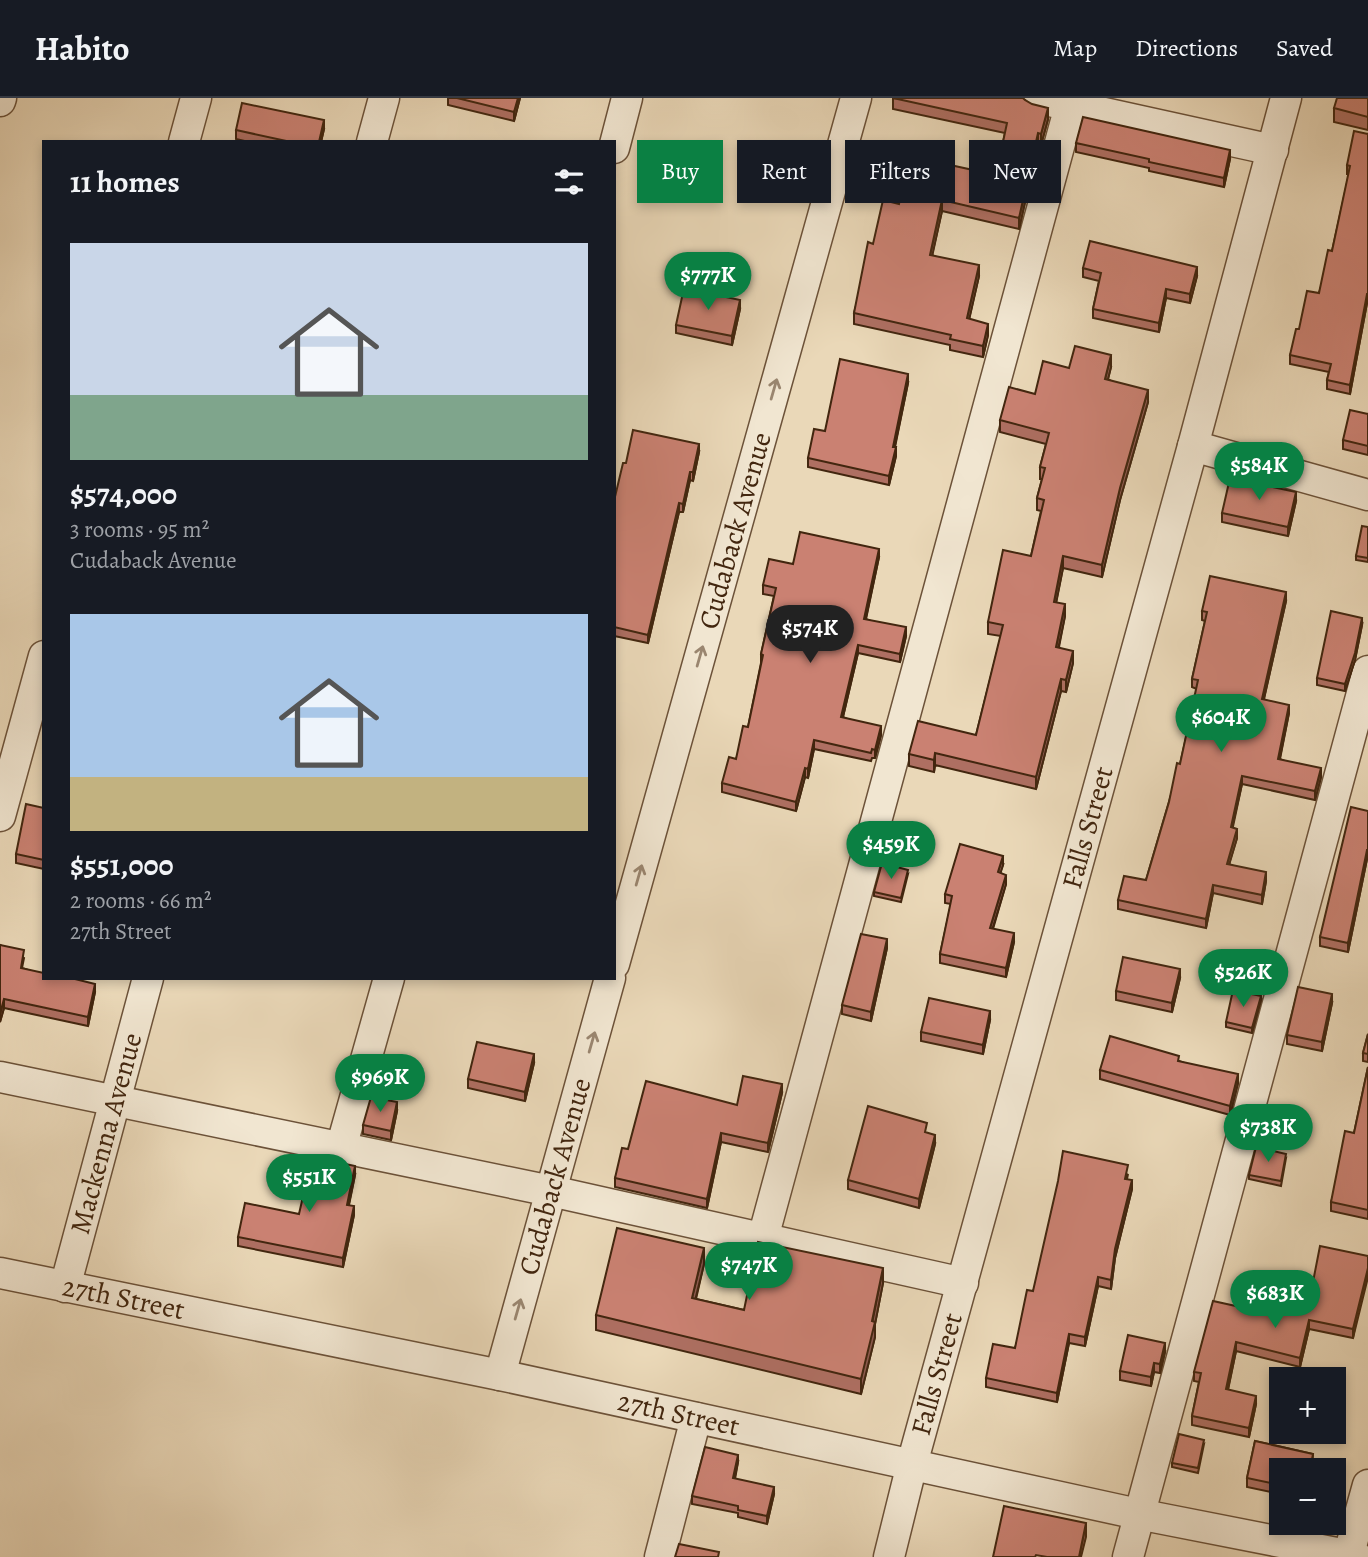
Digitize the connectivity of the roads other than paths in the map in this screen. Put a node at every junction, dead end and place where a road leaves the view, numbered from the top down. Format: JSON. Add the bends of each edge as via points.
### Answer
{"nodes":[{"id":1,"x":196,"y":98,"type":"edge"},
{"id":2,"x":384,"y":98,"type":"edge"},
{"id":3,"x":627,"y":98,"type":"edge"},
{"id":4,"x":856,"y":98,"type":"edge"},
{"id":5,"x":1036,"y":98,"type":"edge"},
{"id":6,"x":1286,"y":98,"type":"edge"},
{"id":7,"x":1070,"y":106,"type":"junction"},
{"id":8,"x":185,"y":140,"type":"edge"},
{"id":9,"x":373,"y":140,"type":"edge"},
{"id":10,"x":616,"y":140,"type":"edge"},
{"id":11,"x":1273,"y":150,"type":"junction"},
{"id":12,"x":1193,"y":446,"type":"junction"},
{"id":13,"x":1368,"y":495,"type":"edge"},
{"id":14,"x":42,"y":663,"type":"edge"},
{"id":15,"x":1368,"y":671,"type":"edge"},
{"id":16,"x":0,"y":816,"type":"edge"},
{"id":17,"x":616,"y":957,"type":"edge"},
{"id":18,"x":147,"y":980,"type":"edge"},
{"id":19,"x":387,"y":980,"type":"edge"},
{"id":20,"x":609,"y":980,"type":"edge"},
{"id":21,"x":0,"y":1077,"type":"edge"},
{"id":22,"x":115,"y":1101,"type":"junction"},
{"id":23,"x":341,"y":1148,"type":"junction"},
{"id":24,"x":551,"y":1191,"type":"junction"},
{"id":25,"x":763,"y":1238,"type":"junction"},
{"id":26,"x":0,"y":1273,"type":"edge"},
{"id":27,"x":963,"y":1283,"type":"junction"},
{"id":28,"x":65,"y":1287,"type":"junction"},
{"id":29,"x":500,"y":1374,"type":"junction"},
{"id":30,"x":696,"y":1418,"type":"junction"},
{"id":31,"x":912,"y":1464,"type":"junction"},
{"id":32,"x":1368,"y":1485,"type":"edge"},
{"id":33,"x":1138,"y":1514,"type":"junction"},
{"id":34,"x":1351,"y":1556,"type":"edge"},
{"id":35,"x":660,"y":1557,"type":"edge"},
{"id":36,"x":889,"y":1557,"type":"edge"},
{"id":37,"x":1128,"y":1557,"type":"edge"}],
"edges":[{"from":1,"to":8,"type":"street"},
{"from":2,"to":9,"type":"street"},
{"from":3,"to":10,"type":"street"},
{"from":17,"to":4,"type":"street","name":"Cudaback Avenue","one_way":true},
{"from":5,"to":7,"type":"street"},
{"from":6,"to":11,"type":"street","name":"Falls Street"},
{"from":7,"to":11,"type":"street"},
{"from":7,"to":25,"type":"street"},
{"from":11,"to":12,"type":"street","name":"Falls Street"},
{"from":12,"to":13,"type":"street"},
{"from":12,"to":27,"type":"street","name":"Falls Street"},
{"from":14,"to":16,"type":"street"},
{"from":15,"to":33,"type":"street"},
{"from":18,"to":22,"type":"street","name":"Mackenna Avenue"},
{"from":19,"to":23,"type":"street"},
{"from":24,"to":20,"type":"street","name":"Cudaback Avenue","one_way":true},
{"from":21,"to":22,"type":"street"},
{"from":22,"to":23,"type":"street"},
{"from":22,"to":28,"type":"street","name":"Mackenna Avenue"},
{"from":23,"to":24,"type":"street"},
{"from":24,"to":25,"type":"street"},
{"from":29,"to":24,"type":"street","name":"Cudaback Avenue","one_way":true},
{"from":25,"to":27,"type":"street"},
{"from":26,"to":28,"type":"street","name":"27th Street"},
{"from":27,"to":31,"type":"street","name":"Falls Street"},
{"from":28,"to":29,"type":"street","name":"27th Street"},
{"from":29,"to":30,"type":"street","name":"27th Street"},
{"from":30,"to":31,"type":"street","name":"27th Street"},
{"from":30,"to":35,"type":"street"},
{"from":31,"to":33,"type":"street","name":"27th Street"},
{"from":31,"to":36,"type":"street","name":"Falls Street"},
{"from":32,"to":34,"type":"street"},
{"from":33,"to":34,"type":"street","name":"27th Street"},
{"from":33,"to":37,"type":"street"}]}
